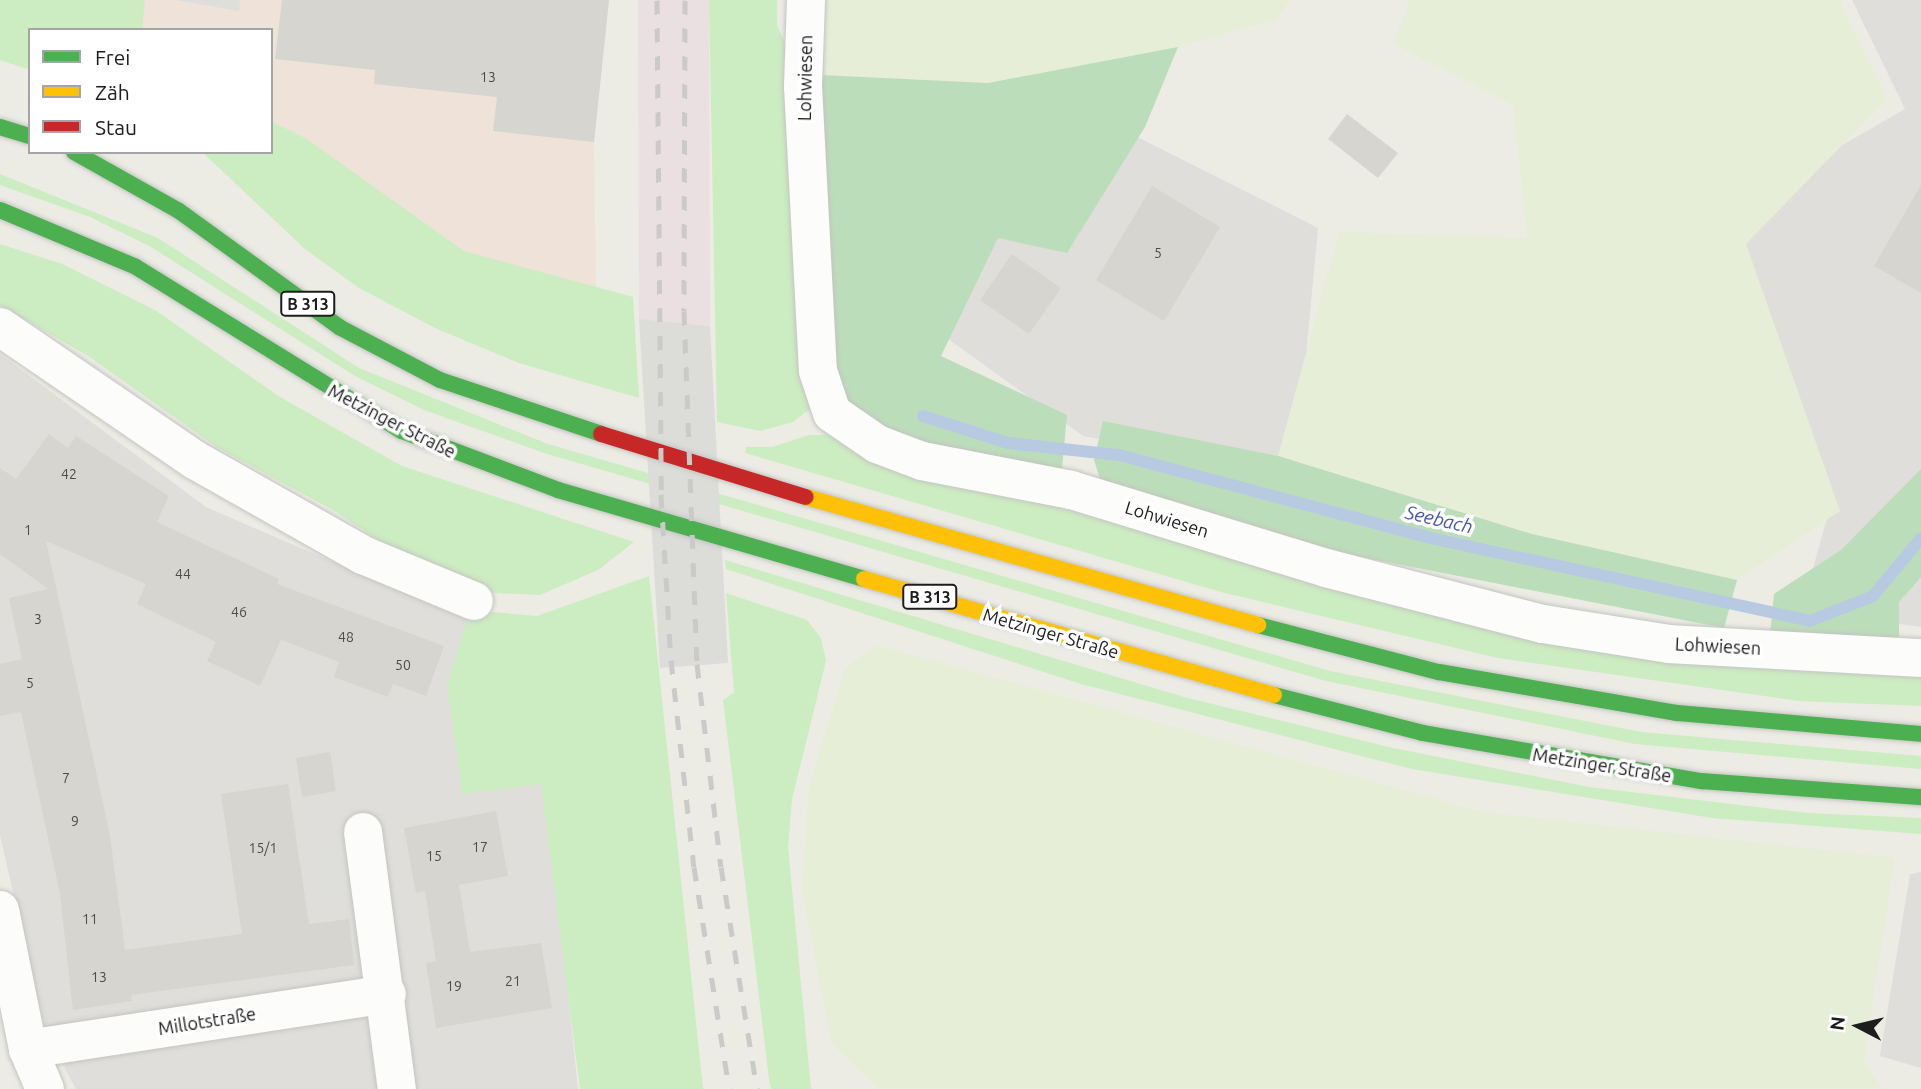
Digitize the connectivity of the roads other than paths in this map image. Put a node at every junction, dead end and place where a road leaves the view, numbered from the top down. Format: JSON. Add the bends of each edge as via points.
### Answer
{"nodes":[{"id":1,"x":806,"y":0,"type":"edge"},
{"id":2,"x":2,"y":127,"type":"edge"},
{"id":3,"x":28,"y":135,"type":"edge"},
{"id":4,"x":78,"y":154,"type":"edge"},
{"id":5,"x":0,"y":210,"type":"edge"},
{"id":6,"x":0,"y":327,"type":"edge"},
{"id":7,"x":474,"y":601,"type":"dead end"},
{"id":8,"x":1921,"y":658,"type":"edge"},
{"id":9,"x":1921,"y":734,"type":"edge"},
{"id":10,"x":1921,"y":797,"type":"edge"},
{"id":11,"x":363,"y":832,"type":"dead end"},
{"id":12,"x":0,"y":910,"type":"edge"},
{"id":13,"x":387,"y":994,"type":"junction"},
{"id":14,"x":28,"y":1049,"type":"junction"},
{"id":15,"x":45,"y":1089,"type":"edge"},
{"id":16,"x":397,"y":1089,"type":"edge"}],
"edges":[{"from":1,"to":8,"type":"street","name":"Lohwiesen","via":[[803,86],[818,371],[832,413],[877,444],[922,461],[1071,491],[1326,568],[1543,624],[1669,644]]},
{"from":2,"to":3,"type":"main road"},
{"from":4,"to":9,"type":"main road","number":"B 313","via":[[178,211],[339,327],[440,380],[509,406],[1008,559],[1439,673],[1664,712]]},
{"from":5,"to":10,"type":"main road","name":"Metzinger Straße","number":"B 313","via":[[136,267],[276,359],[402,431],[558,490],[1185,672],[1423,733],[1702,781]]},
{"from":6,"to":7,"type":"street","via":[[195,460],[363,555]]},
{"from":11,"to":13,"type":"street"},
{"from":12,"to":14,"type":"street"},
{"from":13,"to":14,"type":"street","name":"Millotstraße"},
{"from":13,"to":16,"type":"street"},
{"from":14,"to":15,"type":"street"}]}
